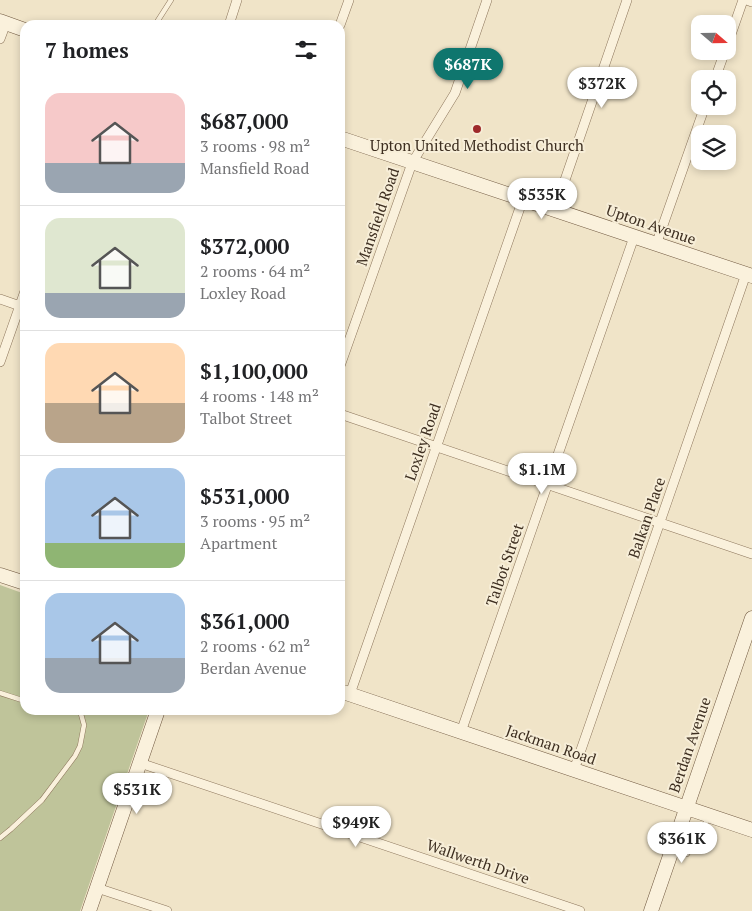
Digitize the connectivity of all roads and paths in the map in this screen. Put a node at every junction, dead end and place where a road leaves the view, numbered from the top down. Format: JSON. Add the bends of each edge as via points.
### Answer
{"nodes":[{"id":1,"x":170,"y":0,"type":"edge"},
{"id":2,"x":237,"y":0,"type":"edge"},
{"id":3,"x":349,"y":0,"type":"edge"},
{"id":4,"x":488,"y":0,"type":"edge"},
{"id":5,"x":627,"y":0,"type":"edge"},
{"id":6,"x":743,"y":0,"type":"edge"},
{"id":7,"x":747,"y":0,"type":"edge"},
{"id":8,"x":752,"y":2,"type":"edge"},
{"id":9,"x":158,"y":20,"type":"edge"},
{"id":10,"x":231,"y":20,"type":"edge"},
{"id":11,"x":342,"y":20,"type":"edge"},
{"id":12,"x":736,"y":20,"type":"edge"},
{"id":13,"x":3,"y":22,"type":"edge"},
{"id":14,"x":20,"y":28,"type":"edge"},
{"id":15,"x":0,"y":39,"type":"edge"},
{"id":16,"x":702,"y":115,"type":"edge"},
{"id":17,"x":345,"y":140,"type":"edge"},
{"id":18,"x":412,"y":163,"type":"junction"},
{"id":19,"x":522,"y":199,"type":"junction"},
{"id":20,"x":555,"y":210,"type":"junction"},
{"id":21,"x":634,"y":237,"type":"junction"},
{"id":22,"x":656,"y":245,"type":"junction"},
{"id":23,"x":749,"y":275,"type":"edge"},
{"id":24,"x":0,"y":299,"type":"edge"},
{"id":25,"x":20,"y":306,"type":"edge"},
{"id":26,"x":20,"y":312,"type":"edge"},
{"id":27,"x":345,"y":352,"type":"edge"},
{"id":28,"x":0,"y":362,"type":"edge"},
{"id":29,"x":345,"y":416,"type":"edge"},
{"id":30,"x":436,"y":447,"type":"junction"},
{"id":31,"x":548,"y":484,"type":"junction"},
{"id":32,"x":660,"y":522,"type":"junction"},
{"id":33,"x":752,"y":554,"type":"edge"},
{"id":34,"x":0,"y":574,"type":"edge"},
{"id":35,"x":20,"y":581,"type":"edge"},
{"id":36,"x":752,"y":618,"type":"edge"},
{"id":37,"x":0,"y":693,"type":"edge"},
{"id":38,"x":345,"y":693,"type":"edge"},
{"id":39,"x":20,"y":699,"type":"edge"},
{"id":40,"x":81,"y":715,"type":"edge"},
{"id":41,"x":156,"y":715,"type":"edge"},
{"id":42,"x":461,"y":732,"type":"junction"},
{"id":43,"x":140,"y":763,"type":"junction"},
{"id":44,"x":574,"y":770,"type":"junction"},
{"id":45,"x":686,"y":808,"type":"junction"},
{"id":46,"x":710,"y":816,"type":"junction"},
{"id":47,"x":752,"y":830,"type":"edge"},
{"id":48,"x":0,"y":838,"type":"edge"},
{"id":49,"x":670,"y":853,"type":"junction"},
{"id":50,"x":97,"y":888,"type":"junction"},
{"id":51,"x":90,"y":911,"type":"edge"},
{"id":52,"x":167,"y":911,"type":"edge"},
{"id":53,"x":580,"y":911,"type":"edge"},
{"id":54,"x":650,"y":911,"type":"edge"}],
"edges":[{"from":1,"to":9,"type":"lane"},
{"from":2,"to":10,"type":"street"},
{"from":3,"to":11,"type":"street"},
{"from":4,"to":18,"type":"street","name":"Mansfield Road","via":[[455,93]]},
{"from":5,"to":20,"type":"street"},
{"from":6,"to":12,"type":"street"},
{"from":7,"to":8,"type":"street"},
{"from":13,"to":14,"type":"street"},
{"from":13,"to":15,"type":"street"},
{"from":16,"to":22,"type":"street"},
{"from":17,"to":18,"type":"street","name":"Upton Avenue"},
{"from":18,"to":19,"type":"street","name":"Upton Avenue"},
{"from":18,"to":27,"type":"street","name":"Mansfield Road"},
{"from":19,"to":20,"type":"street","name":"Upton Avenue"},
{"from":19,"to":30,"type":"street","name":"Loxley Road"},
{"from":20,"to":21,"type":"street","name":"Upton Avenue"},
{"from":21,"to":22,"type":"street","name":"Upton Avenue"},
{"from":21,"to":31,"type":"street","name":"Talbot Street"},
{"from":22,"to":23,"type":"street","name":"Upton Avenue"},
{"from":23,"to":32,"type":"street","name":"Balkan Place"},
{"from":24,"to":25,"type":"street"},
{"from":26,"to":28,"type":"street"},
{"from":29,"to":30,"type":"street"},
{"from":30,"to":31,"type":"street"},
{"from":30,"to":38,"type":"street","name":"Loxley Road"},
{"from":31,"to":32,"type":"street"},
{"from":31,"to":42,"type":"street","name":"Talbot Street"},
{"from":32,"to":33,"type":"street"},
{"from":32,"to":44,"type":"street","name":"Balkan Place"},
{"from":34,"to":35,"type":"street"},
{"from":36,"to":45,"type":"street","name":"Berdan Avenue"},
{"from":37,"to":39,"type":"lane"},
{"from":38,"to":42,"type":"street","name":"Jackman Road"},
{"from":40,"to":48,"type":"lane","via":[[84,725],[76,756],[42,800]]},
{"from":41,"to":43,"type":"street"},
{"from":42,"to":44,"type":"street","name":"Jackman Road"},
{"from":43,"to":50,"type":"street"},
{"from":43,"to":53,"type":"street","name":"Wallwerth Drive"},
{"from":44,"to":45,"type":"street","name":"Jackman Road"},
{"from":45,"to":46,"type":"street","name":"Jackman Road"},
{"from":45,"to":49,"type":"street","name":"Berdan Avenue"},
{"from":46,"to":47,"type":"street","name":"Jackman Road"},
{"from":46,"to":49,"type":"lane","via":[[688,854]]},
{"from":49,"to":54,"type":"street","name":"Berdan Avenue"},
{"from":50,"to":51,"type":"street"},
{"from":50,"to":52,"type":"street"}]}
